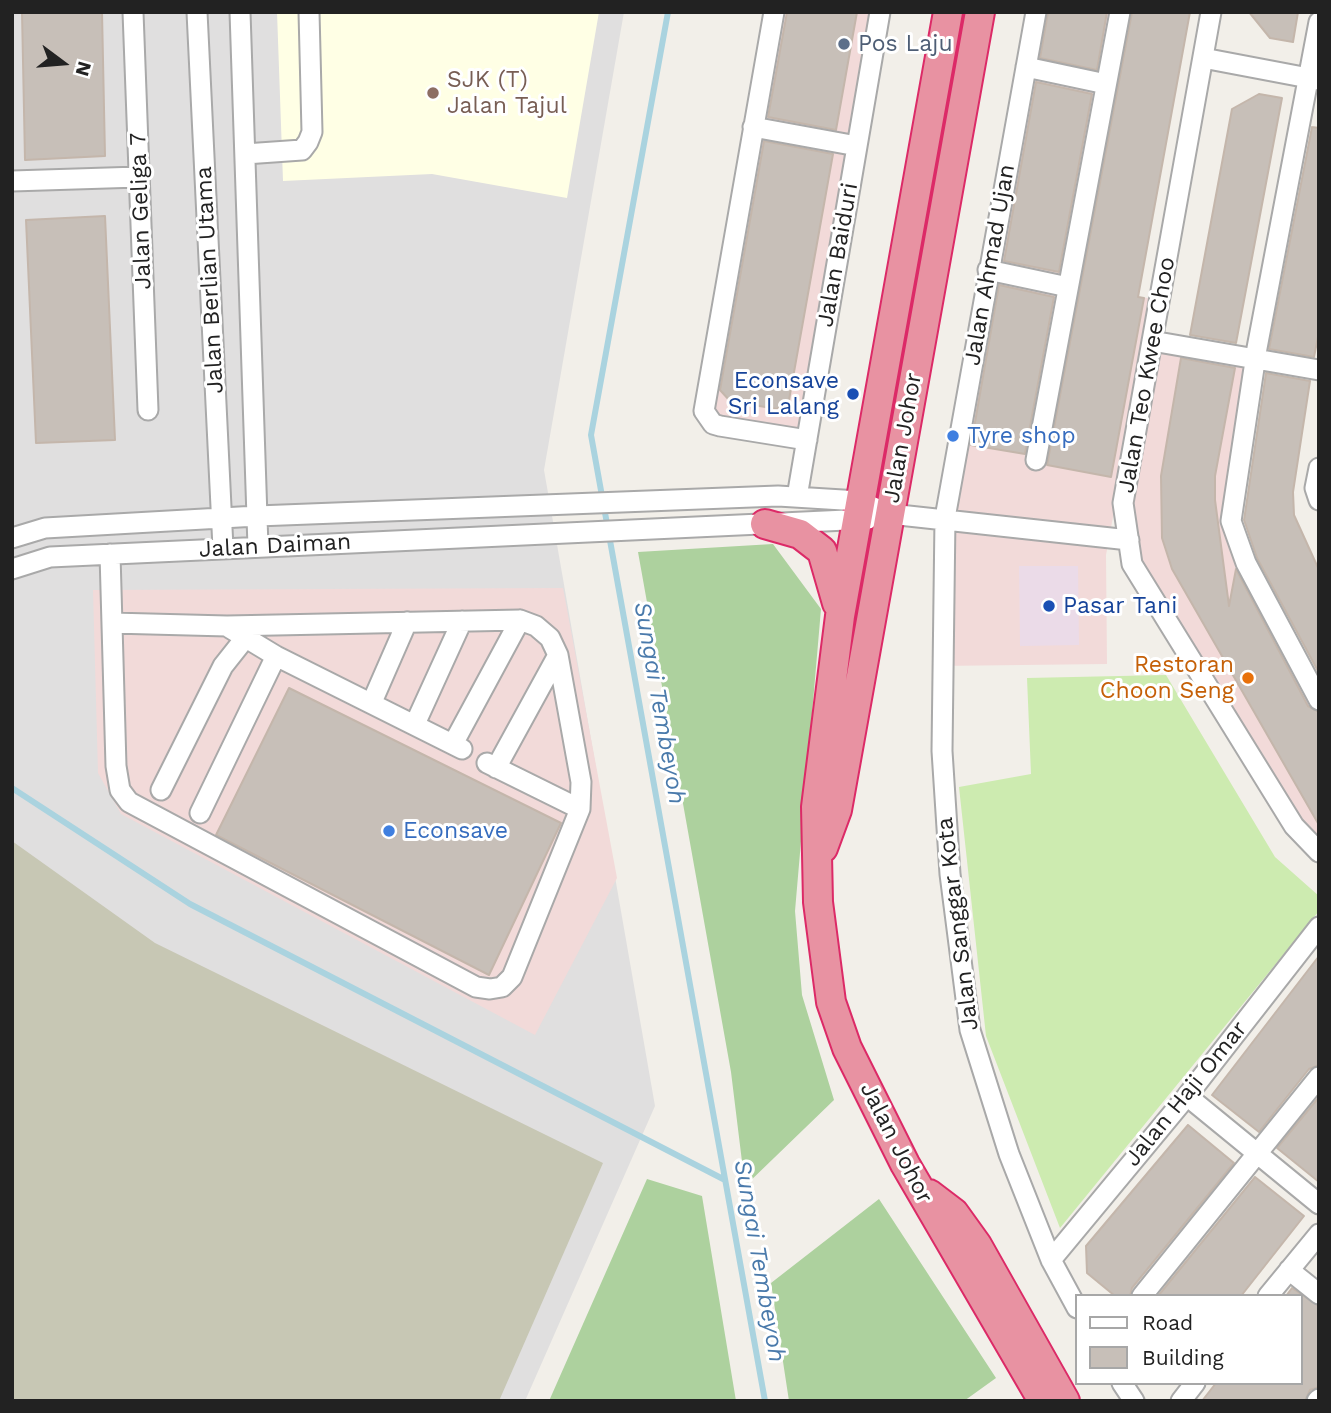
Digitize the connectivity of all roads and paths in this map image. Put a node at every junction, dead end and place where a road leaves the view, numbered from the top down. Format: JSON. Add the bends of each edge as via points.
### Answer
{"nodes":[{"id":1,"x":133,"y":12,"type":"edge"},
{"id":2,"x":197,"y":12,"type":"edge"},
{"id":3,"x":240,"y":12,"type":"edge"},
{"id":4,"x":309,"y":12,"type":"edge"},
{"id":5,"x":774,"y":12,"type":"edge"},
{"id":6,"x":880,"y":12,"type":"edge"},
{"id":7,"x":948,"y":12,"type":"edge"},
{"id":8,"x":980,"y":12,"type":"edge"},
{"id":9,"x":1037,"y":12,"type":"edge"},
{"id":10,"x":1120,"y":12,"type":"edge"},
{"id":11,"x":1211,"y":12,"type":"edge"},
{"id":12,"x":1319,"y":22,"type":"edge"},
{"id":13,"x":1203,"y":58,"type":"junction"},
{"id":14,"x":1026,"y":67,"type":"junction"},
{"id":15,"x":1313,"y":79,"type":"edge"},
{"id":16,"x":1106,"y":84,"type":"junction"},
{"id":17,"x":753,"y":127,"type":"junction"},
{"id":18,"x":857,"y":146,"type":"junction"},
{"id":19,"x":245,"y":154,"type":"junction"},
{"id":20,"x":139,"y":177,"type":"junction"},
{"id":21,"x":12,"y":181,"type":"edge"},
{"id":22,"x":988,"y":270,"type":"junction"},
{"id":23,"x":1068,"y":287,"type":"junction"},
{"id":24,"x":1152,"y":341,"type":"junction"},
{"id":25,"x":1255,"y":360,"type":"junction"},
{"id":26,"x":1319,"y":370,"type":"edge"},
{"id":27,"x":148,"y":410,"type":"dead end"},
{"id":28,"x":807,"y":440,"type":"junction"},
{"id":29,"x":1036,"y":460,"type":"dead end"},
{"id":30,"x":1319,"y":468,"type":"edge"},
{"id":31,"x":797,"y":498,"type":"junction"},
{"id":32,"x":1319,"y":500,"type":"edge"},
{"id":33,"x":858,"y":511,"type":"junction"},
{"id":34,"x":890,"y":514,"type":"junction"},
{"id":35,"x":257,"y":516,"type":"junction"},
{"id":36,"x":220,"y":518,"type":"junction"},
{"id":37,"x":946,"y":518,"type":"junction"},
{"id":38,"x":765,"y":524,"type":"junction"},
{"id":39,"x":12,"y":537,"type":"edge"},
{"id":40,"x":1129,"y":540,"type":"junction"},
{"id":41,"x":258,"y":547,"type":"junction"},
{"id":42,"x":223,"y":548,"type":"junction"},
{"id":43,"x":110,"y":554,"type":"junction"},
{"id":44,"x":12,"y":569,"type":"edge"},
{"id":45,"x":841,"y":616,"type":"junction"},
{"id":46,"x":520,"y":620,"type":"junction"},
{"id":47,"x":462,"y":621,"type":"junction"},
{"id":48,"x":407,"y":622,"type":"junction"},
{"id":49,"x":112,"y":623,"type":"junction"},
{"id":50,"x":227,"y":626,"type":"junction"},
{"id":51,"x":246,"y":638,"type":"junction"},
{"id":52,"x":558,"y":655,"type":"junction"},
{"id":53,"x":276,"y":656,"type":"junction"},
{"id":54,"x":1319,"y":700,"type":"edge"},
{"id":55,"x":372,"y":702,"type":"junction"},
{"id":56,"x":415,"y":724,"type":"junction"},
{"id":57,"x":162,"y":790,"type":"dead end"},
{"id":58,"x":580,"y":809,"type":"junction"},
{"id":59,"x":200,"y":813,"type":"dead end"},
{"id":60,"x":1319,"y":852,"type":"edge"},
{"id":61,"x":818,"y":861,"type":"junction"},
{"id":62,"x":1319,"y":927,"type":"edge"},
{"id":63,"x":1319,"y":1077,"type":"edge"},
{"id":64,"x":1187,"y":1096,"type":"junction"},
{"id":65,"x":1258,"y":1154,"type":"junction"},
{"id":66,"x":916,"y":1184,"type":"junction"},
{"id":67,"x":1319,"y":1204,"type":"edge"},
{"id":68,"x":1319,"y":1234,"type":"edge"},
{"id":69,"x":1051,"y":1260,"type":"junction"},
{"id":70,"x":1289,"y":1270,"type":"junction"},
{"id":71,"x":1144,"y":1294,"type":"edge"},
{"id":72,"x":1270,"y":1294,"type":"edge"},
{"id":73,"x":1319,"y":1294,"type":"edge"},
{"id":74,"x":1076,"y":1306,"type":"edge"},
{"id":75,"x":1123,"y":1385,"type":"edge"},
{"id":76,"x":1193,"y":1385,"type":"edge"},
{"id":77,"x":1043,"y":1401,"type":"edge"},
{"id":78,"x":1065,"y":1401,"type":"edge"},
{"id":79,"x":1134,"y":1401,"type":"edge"},
{"id":80,"x":1181,"y":1401,"type":"edge"}],
"edges":[{"from":1,"to":20,"type":"street","name":"Jalan Geliga 7"},
{"from":2,"to":36,"type":"street","name":"Jalan Berlian Utama"},
{"from":3,"to":19,"type":"street","name":"Jalan Berlian Utama"},
{"from":4,"to":19,"type":"street","via":[[313,132],[309,142],[302,150]]},
{"from":5,"to":17,"type":"street"},
{"from":6,"to":18,"type":"street","name":"Jalan Baiduri"},
{"from":7,"to":33,"type":"highway","name":"Jalan Johor"},
{"from":8,"to":34,"type":"highway","name":"Jalan Johor"},
{"from":9,"to":14,"type":"street","name":"Jalan Ahmad Ujan"},
{"from":10,"to":16,"type":"street"},
{"from":11,"to":13,"type":"street","name":"Jalan Teo Kwee Choo"},
{"from":12,"to":15,"type":"street"},
{"from":13,"to":15,"type":"street"},
{"from":13,"to":24,"type":"street","name":"Jalan Teo Kwee Choo"},
{"from":14,"to":16,"type":"street"},
{"from":14,"to":22,"type":"street","name":"Jalan Ahmad Ujan"},
{"from":15,"to":25,"type":"street"},
{"from":16,"to":23,"type":"street"},
{"from":17,"to":18,"type":"street"},
{"from":17,"to":28,"type":"street","via":[[704,411],[720,426]]},
{"from":18,"to":28,"type":"street","name":"Jalan Baiduri"},
{"from":19,"to":35,"type":"street","name":"Jalan Berlian Utama"},
{"from":20,"to":21,"type":"street"},
{"from":20,"to":27,"type":"street","name":"Jalan Geliga 7"},
{"from":22,"to":23,"type":"street"},
{"from":22,"to":37,"type":"street","name":"Jalan Ahmad Ujan"},
{"from":23,"to":29,"type":"street"},
{"from":24,"to":25,"type":"street"},
{"from":24,"to":40,"type":"street","name":"Jalan Teo Kwee Choo","via":[[1124,503]]},
{"from":25,"to":26,"type":"street"},
{"from":25,"to":54,"type":"street","via":[[1231,521],[1245,563]]},
{"from":28,"to":31,"type":"street","name":"Jalan Baiduri"},
{"from":30,"to":32,"type":"street","via":[[1315,488]]},
{"from":31,"to":33,"type":"street"},
{"from":31,"to":35,"type":"street","name":"Jalan Daiman","via":[[685,498]]},
{"from":33,"to":34,"type":"street"},
{"from":33,"to":38,"type":"street"},
{"from":33,"to":45,"type":"highway","name":"Jalan Johor"},
{"from":34,"to":37,"type":"street"},
{"from":34,"to":61,"type":"highway","name":"Jalan Johor","via":[[837,810]]},
{"from":35,"to":36,"type":"street","name":"Jalan Daiman"},
{"from":35,"to":41,"type":"street","name":"Jalan Berlian Utama"},
{"from":36,"to":39,"type":"street","name":"Jalan Daiman","via":[[45,527]]},
{"from":36,"to":42,"type":"street","name":"Jalan Berlian Utama"},
{"from":37,"to":40,"type":"street"},
{"from":37,"to":69,"type":"street","name":"Jalan Sanggar Kota","via":[[944,816],[966,1004],[993,1112]]},
{"from":38,"to":41,"type":"street","name":"Jalan Daiman"},
{"from":38,"to":45,"type":"highway","via":[[800,534],[822,551]]},
{"from":40,"to":60,"type":"street","name":"Jalan Teo Kwee Choo","via":[[1132,564],[1294,826]]},
{"from":41,"to":42,"type":"street","name":"Jalan Daiman"},
{"from":42,"to":43,"type":"street","name":"Jalan Daiman"},
{"from":43,"to":44,"type":"street","name":"Jalan Daiman","via":[[50,557]]},
{"from":43,"to":49,"type":"street"},
{"from":45,"to":61,"type":"highway","name":"Jalan Johor","via":[[816,807]]},
{"from":46,"to":47,"type":"street"},
{"from":46,"to":52,"type":"street","via":[[550,638]]},
{"from":46,"to":56,"type":"street","via":[[457,746]]},
{"from":47,"to":48,"type":"street"},
{"from":47,"to":56,"type":"street"},
{"from":48,"to":50,"type":"street"},
{"from":48,"to":55,"type":"street"},
{"from":49,"to":50,"type":"street"},
{"from":49,"to":58,"type":"street","via":[[116,766],[120,790],[129,802],[475,987],[502,987],[512,977]]},
{"from":50,"to":51,"type":"street"},
{"from":51,"to":53,"type":"street"},
{"from":51,"to":57,"type":"street","via":[[223,666]]},
{"from":52,"to":58,"type":"street","via":[[581,782]]},
{"from":52,"to":58,"type":"street","via":[[491,765]]},
{"from":53,"to":55,"type":"street"},
{"from":53,"to":59,"type":"street"},
{"from":55,"to":56,"type":"street"},
{"from":61,"to":66,"type":"highway","name":"Jalan Johor","via":[[821,947],[831,1002],[853,1059]]},
{"from":62,"to":64,"type":"street","name":"Jalan Haji Omar"},
{"from":63,"to":65,"type":"street"},
{"from":64,"to":65,"type":"street"},
{"from":64,"to":69,"type":"street","name":"Jalan Haji Omar"},
{"from":65,"to":67,"type":"street"},
{"from":65,"to":71,"type":"street"},
{"from":66,"to":77,"type":"highway","name":"Jalan Johor"},
{"from":66,"to":78,"type":"highway","via":[[954,1213],[977,1245]]},
{"from":68,"to":70,"type":"street"},
{"from":69,"to":74,"type":"street","name":"Jalan Sanggar Kota"},
{"from":70,"to":72,"type":"street"},
{"from":70,"to":73,"type":"street"},
{"from":75,"to":79,"type":"street"},
{"from":76,"to":80,"type":"street"}]}
